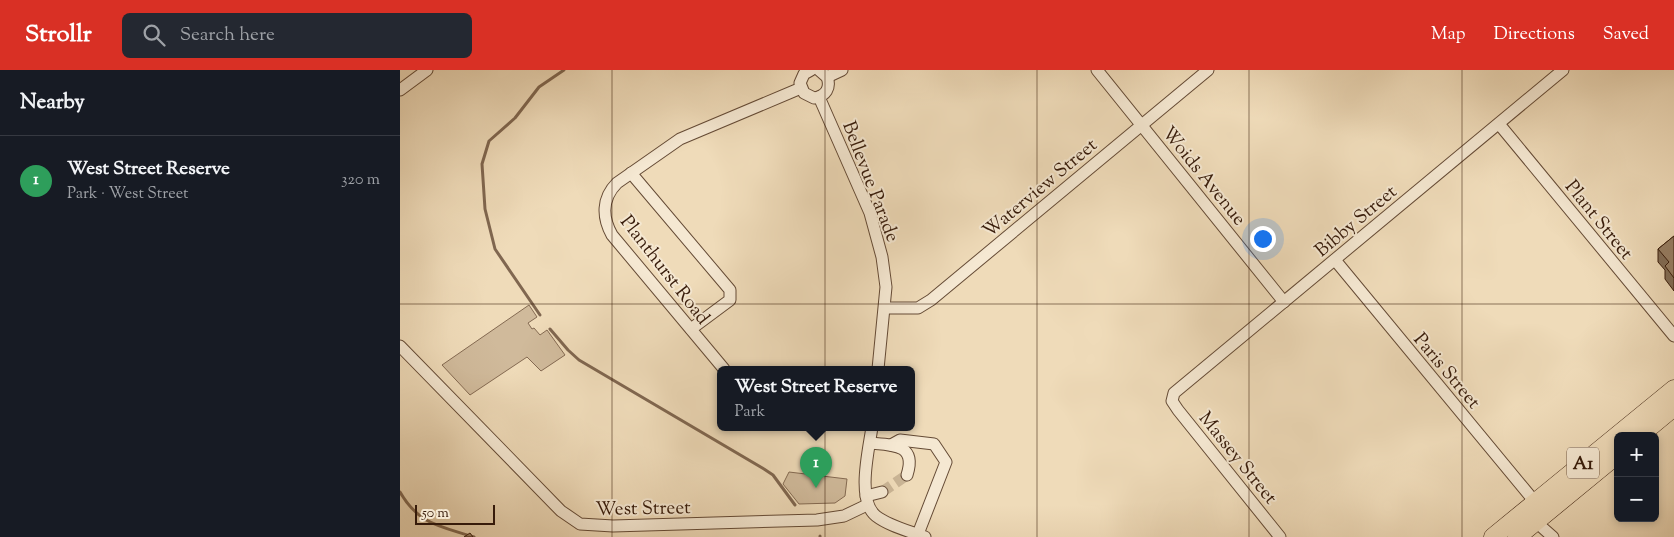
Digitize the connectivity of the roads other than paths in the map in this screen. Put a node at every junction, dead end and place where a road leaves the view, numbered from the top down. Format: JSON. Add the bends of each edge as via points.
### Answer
{"nodes":[{"id":1,"x":427,"y":70,"type":"edge"},
{"id":2,"x":811,"y":70,"type":"edge"},
{"id":3,"x":842,"y":70,"type":"edge"},
{"id":4,"x":1097,"y":70,"type":"edge"},
{"id":5,"x":1208,"y":70,"type":"edge"},
{"id":6,"x":1564,"y":70,"type":"edge"},
{"id":7,"x":823,"y":73,"type":"edge"},
{"id":8,"x":801,"y":79,"type":"edge"},
{"id":9,"x":400,"y":90,"type":"edge"},
{"id":10,"x":819,"y":97,"type":"junction"},
{"id":11,"x":1142,"y":124,"type":"junction"},
{"id":12,"x":1499,"y":124,"type":"junction"},
{"id":13,"x":631,"y":174,"type":"junction"},
{"id":14,"x":1334,"y":260,"type":"junction"},
{"id":15,"x":1284,"y":302,"type":"junction"},
{"id":16,"x":885,"y":308,"type":"junction"},
{"id":17,"x":691,"y":329,"type":"junction"},
{"id":18,"x":1674,"y":336,"type":"edge"},
{"id":19,"x":400,"y":346,"type":"edge"},
{"id":20,"x":722,"y":366,"type":"edge"},
{"id":21,"x":878,"y":366,"type":"edge"},
{"id":22,"x":1674,"y":389,"type":"edge"},
{"id":23,"x":1172,"y":399,"type":"joint"},
{"id":24,"x":1671,"y":415,"type":"edge"},
{"id":25,"x":872,"y":431,"type":"edge"},
{"id":26,"x":1645,"y":432,"type":"edge"},
{"id":27,"x":870,"y":443,"type":"junction"},
{"id":28,"x":890,"y":445,"type":"junction"},
{"id":29,"x":1614,"y":457,"type":"edge"},
{"id":30,"x":907,"y":475,"type":"dead end"},
{"id":31,"x":882,"y":492,"type":"tunnel mouth"},
{"id":32,"x":866,"y":500,"type":"junction"},
{"id":33,"x":1535,"y":502,"type":"junction"},
{"id":34,"x":1536,"y":522,"type":"junction"},
{"id":35,"x":922,"y":536,"type":"edge"},
{"id":36,"x":1280,"y":537,"type":"edge"},
{"id":37,"x":1493,"y":537,"type":"edge"},
{"id":38,"x":1518,"y":537,"type":"edge"},
{"id":39,"x":1553,"y":537,"type":"edge"}],
"edges":[{"from":1,"to":9,"type":"street"},
{"from":2,"to":8,"type":"street","name":"Planthurst Road"},
{"from":3,"to":7,"type":"street"},
{"from":4,"to":11,"type":"street","name":"Woids Avenue"},
{"from":5,"to":11,"type":"street","name":"Waterview Street"},
{"from":6,"to":12,"type":"street","name":"Bibby Street"},
{"from":7,"to":10,"type":"street","via":[[828,89]]},
{"from":8,"to":10,"type":"street","via":[[808,96]]},
{"from":8,"to":13,"type":"street","name":"Planthurst Road","via":[[680,139]]},
{"from":10,"to":16,"type":"street","name":"Bellevue Parade","via":[[875,228],[886,287]]},
{"from":11,"to":15,"type":"street","name":"Woids Avenue"},
{"from":11,"to":16,"type":"street","name":"Waterview Street","via":[[932,300],[918,308]]},
{"from":12,"to":14,"type":"street","name":"Bibby Street"},
{"from":12,"to":18,"type":"street","name":"Plant Street"},
{"from":13,"to":17,"type":"street","name":"Planthurst Road","via":[[617,183],[608,196],[605,210],[607,227]]},
{"from":13,"to":17,"type":"street","via":[[730,290],[730,300]]},
{"from":14,"to":15,"type":"street","name":"Bibby Street"},
{"from":14,"to":33,"type":"street","name":"Paris Street"},
{"from":15,"to":23,"type":"street","name":"Bibby Street","via":[[1183,385]]},
{"from":16,"to":21,"type":"street","name":"Bellevue Parade"},
{"from":17,"to":20,"type":"street","name":"Planthurst Road"},
{"from":19,"to":32,"type":"street","name":"West Street","via":[[561,511],[580,524],[818,520],[844,516]]},
{"from":22,"to":33,"type":"highway","number":"A1"},
{"from":23,"to":36,"type":"street","name":"Massey Street"},
{"from":24,"to":26,"type":"highway"},
{"from":25,"to":27,"type":"street"},
{"from":27,"to":28,"type":"street"},
{"from":27,"to":32,"type":"street"},
{"from":28,"to":30,"type":"street","via":[[902,447],[907,452]]},
{"from":28,"to":35,"type":"street","via":[[900,440],[934,444],[946,462]]},
{"from":29,"to":34,"type":"highway","number":"A1"},
{"from":31,"to":32,"type":"street","name":"West Street"},
{"from":32,"to":35,"type":"street","via":[[882,520]]},
{"from":33,"to":37,"type":"highway","number":"A1"},
{"from":34,"to":38,"type":"highway","number":"A1"},
{"from":34,"to":39,"type":"street"}]}
